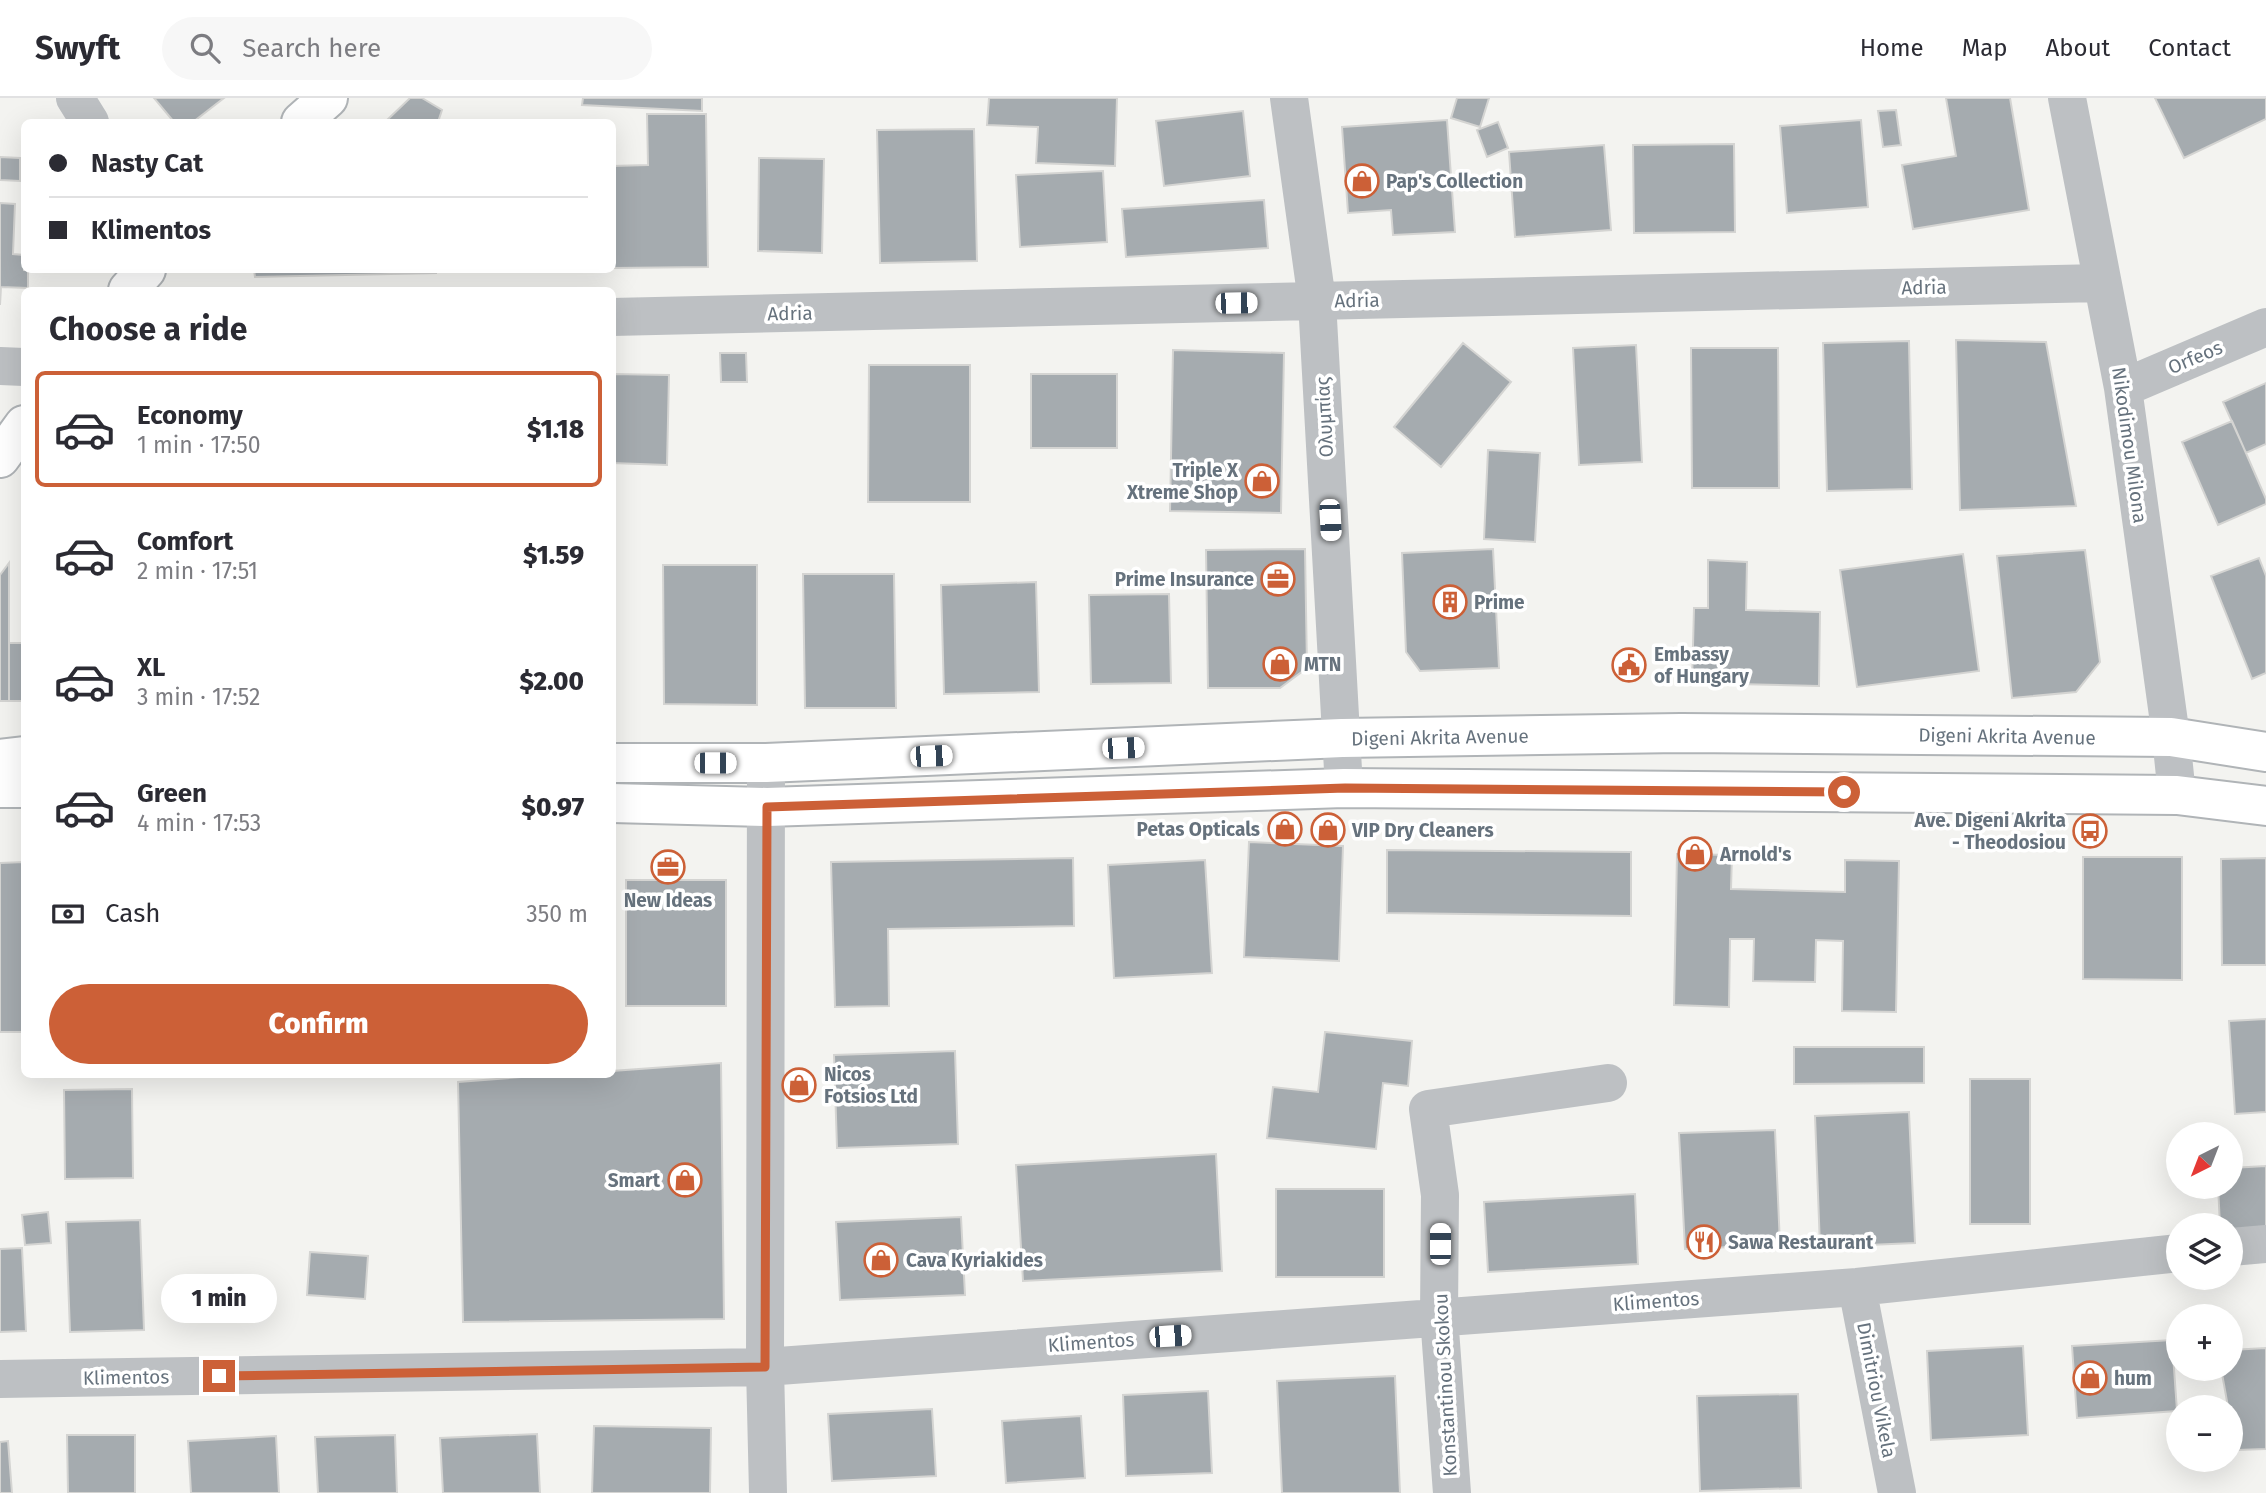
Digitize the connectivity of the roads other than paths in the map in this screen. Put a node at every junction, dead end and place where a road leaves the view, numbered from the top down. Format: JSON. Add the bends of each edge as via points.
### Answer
{"nodes":[{"id":1,"x":75,"y":98,"type":"edge"},
{"id":2,"x":328,"y":98,"type":"edge"},
{"id":3,"x":1289,"y":98,"type":"edge"},
{"id":4,"x":2067,"y":98,"type":"edge"},
{"id":5,"x":88,"y":119,"type":"edge"},
{"id":6,"x":304,"y":119,"type":"edge"},
{"id":7,"x":143,"y":273,"type":"edge"},
{"id":8,"x":2102,"y":283,"type":"junction"},
{"id":9,"x":131,"y":287,"type":"edge"},
{"id":10,"x":1317,"y":301,"type":"junction"},
{"id":11,"x":616,"y":317,"type":"edge"},
{"id":12,"x":2266,"y":327,"type":"edge"},
{"id":13,"x":0,"y":366,"type":"edge"},
{"id":14,"x":21,"y":367,"type":"edge"},
{"id":15,"x":2123,"y":388,"type":"junction"},
{"id":16,"x":21,"y":429,"type":"edge"},
{"id":17,"x":0,"y":458,"type":"edge"},
{"id":18,"x":2171,"y":737,"type":"junction"},
{"id":19,"x":1342,"y":738,"type":"junction"},
{"id":20,"x":2266,"y":752,"type":"edge"},
{"id":21,"x":21,"y":756,"type":"edge"},
{"id":22,"x":0,"y":759,"type":"edge"},
{"id":23,"x":616,"y":763,"type":"edge"},
{"id":24,"x":766,"y":763,"type":"junction"},
{"id":25,"x":0,"y":788,"type":"edge"},
{"id":26,"x":21,"y":788,"type":"edge"},
{"id":27,"x":1345,"y":788,"type":"junction"},
{"id":28,"x":2177,"y":795,"type":"junction"},
{"id":29,"x":616,"y":803,"type":"edge"},
{"id":30,"x":724,"y":806,"type":"junction"},
{"id":31,"x":2266,"y":806,"type":"edge"},
{"id":32,"x":767,"y":807,"type":"junction"},
{"id":33,"x":767,"y":852,"type":"junction"},
{"id":34,"x":1608,"y":1083,"type":"dead end"},
{"id":35,"x":2266,"y":1244,"type":"edge"},
{"id":36,"x":2243,"y":1246,"type":"edge"},
{"id":37,"x":2166,"y":1254,"type":"edge"},
{"id":38,"x":1857,"y":1287,"type":"junction"},
{"id":39,"x":1439,"y":1316,"type":"junction"},
{"id":40,"x":765,"y":1367,"type":"junction"},
{"id":41,"x":0,"y":1379,"type":"edge"},
{"id":42,"x":768,"y":1493,"type":"edge"},
{"id":43,"x":1452,"y":1493,"type":"edge"},
{"id":44,"x":1897,"y":1493,"type":"edge"}],
"edges":[{"from":1,"to":5,"type":"street"},
{"from":2,"to":6,"type":"main road"},
{"from":3,"to":10,"type":"street","name":"Ολυμπίας"},
{"from":4,"to":8,"type":"street","name":"Nikodimou Milona"},
{"from":7,"to":9,"type":"main road"},
{"from":8,"to":10,"type":"street","name":"Adria"},
{"from":8,"to":15,"type":"street","name":"Nikodimou Milona"},
{"from":10,"to":11,"type":"street","name":"Adria"},
{"from":10,"to":19,"type":"street","name":"Ολυμπίας"},
{"from":12,"to":15,"type":"street","name":"Orfeos"},
{"from":13,"to":14,"type":"street"},
{"from":15,"to":18,"type":"street","name":"Nikodimou Milona"},
{"from":16,"to":17,"type":"main road"},
{"from":18,"to":19,"type":"main road","name":"Digeni Akrita Avenue","via":[[1681,733]]},
{"from":18,"to":20,"type":"main road","name":"Digeni Akrita Avenue"},
{"from":18,"to":28,"type":"street","name":"Nikodimou Milona"},
{"from":19,"to":24,"type":"main road","name":"Digeni Akrita Avenue"},
{"from":19,"to":27,"type":"street","name":"Ολυμπίας"},
{"from":21,"to":22,"type":"main road"},
{"from":23,"to":24,"type":"main road","name":"Digeni Akrita Avenue"},
{"from":24,"to":32,"type":"street"},
{"from":25,"to":26,"type":"main road"},
{"from":27,"to":28,"type":"main road"},
{"from":27,"to":32,"type":"main road"},
{"from":28,"to":31,"type":"main road"},
{"from":29,"to":30,"type":"main road"},
{"from":30,"to":32,"type":"main road"},
{"from":30,"to":33,"type":"street","via":[[746,823]]},
{"from":32,"to":33,"type":"street"},
{"from":33,"to":40,"type":"street"},
{"from":34,"to":39,"type":"street","name":"Konstantinou Skokou","via":[[1428,1109],[1440,1195]]},
{"from":35,"to":36,"type":"street"},
{"from":37,"to":38,"type":"street","name":"Klimentos"},
{"from":38,"to":39,"type":"street","name":"Klimentos"},
{"from":38,"to":44,"type":"street","name":"Dimitriou Vikela"},
{"from":39,"to":40,"type":"street","name":"Klimentos"},
{"from":39,"to":43,"type":"street","name":"Konstantinou Skokou"},
{"from":40,"to":41,"type":"street","name":"Klimentos"},
{"from":40,"to":42,"type":"street"}]}
